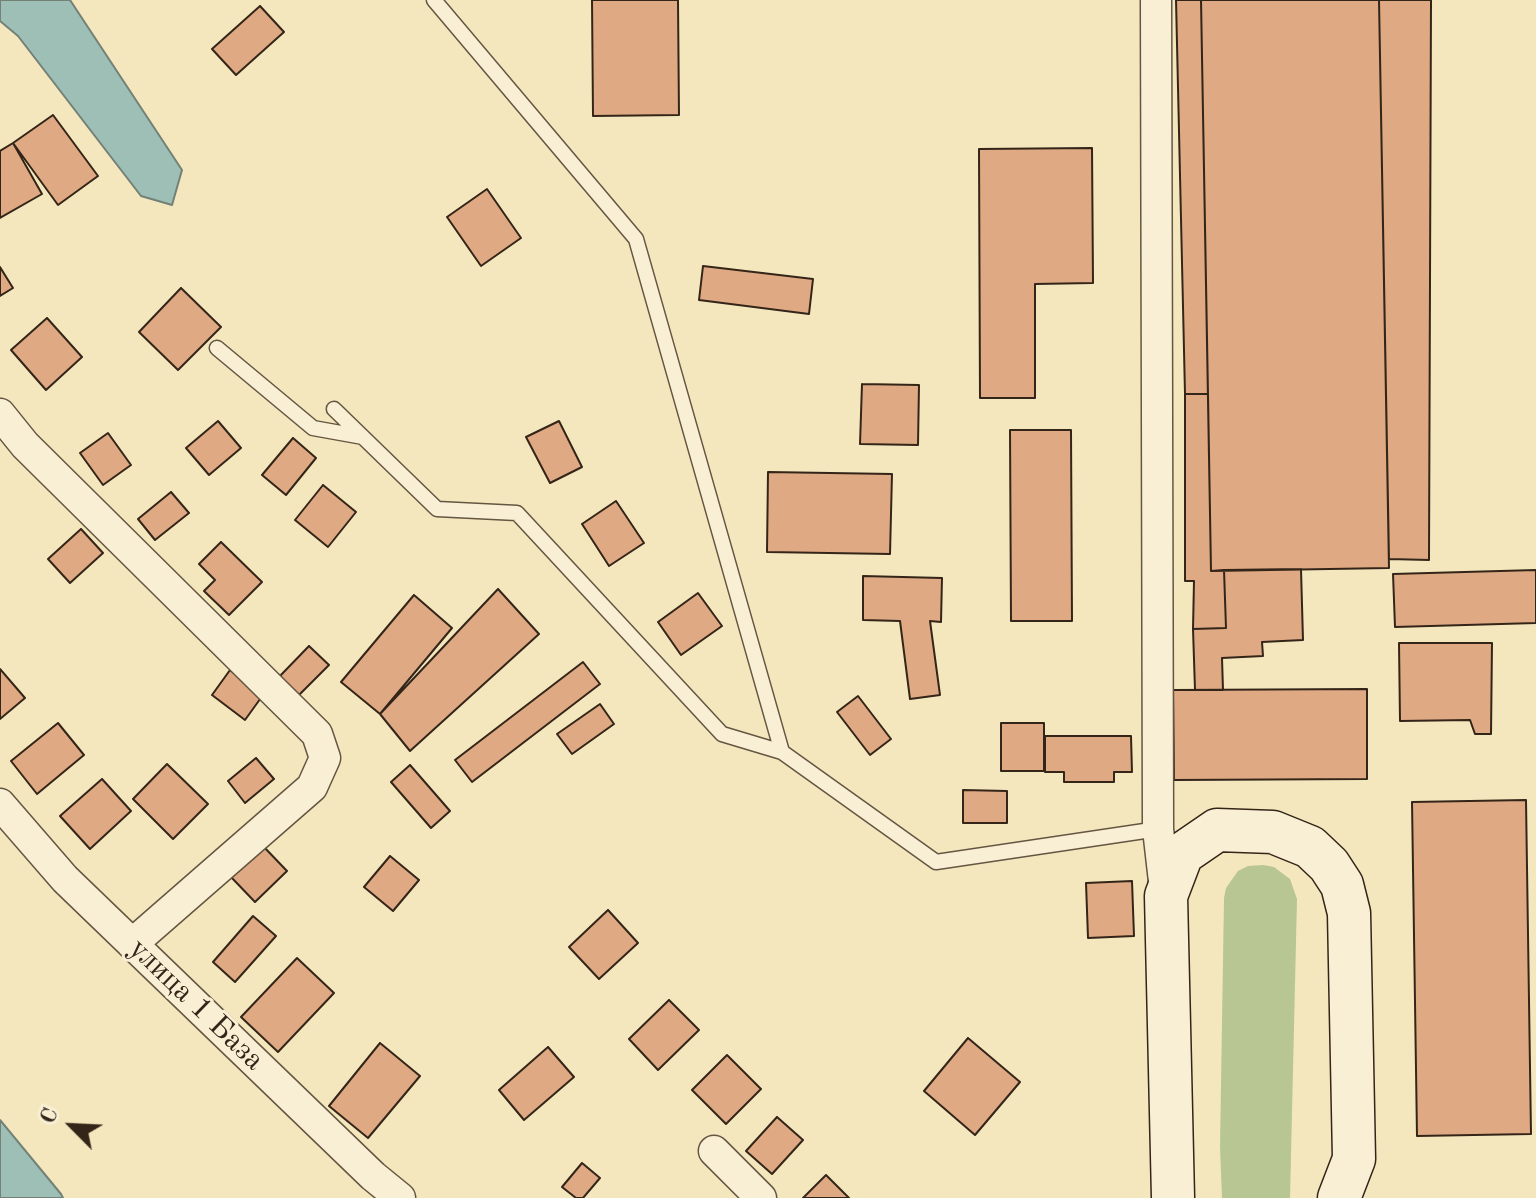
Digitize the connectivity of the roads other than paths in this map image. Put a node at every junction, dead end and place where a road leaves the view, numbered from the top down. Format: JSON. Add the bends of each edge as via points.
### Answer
{"nodes":[{"id":1,"x":434,"y":0,"type":"edge"},
{"id":2,"x":1156,"y":0,"type":"edge"},
{"id":3,"x":217,"y":348,"type":"dead end"},
{"id":4,"x":334,"y":409,"type":"dead end"},
{"id":5,"x":0,"y":414,"type":"edge"},
{"id":6,"x":363,"y":437,"type":"junction"},
{"id":7,"x":782,"y":752,"type":"junction"},
{"id":8,"x":0,"y":804,"type":"edge"},
{"id":9,"x":1158,"y":829,"type":"junction"},
{"id":10,"x":1166,"y":896,"type":"junction"},
{"id":11,"x":132,"y":944,"type":"junction"},
{"id":12,"x":714,"y":1151,"type":"dead end"},
{"id":13,"x":400,"y":1198,"type":"edge"},
{"id":14,"x":761,"y":1198,"type":"edge"},
{"id":15,"x":1173,"y":1198,"type":"edge"},
{"id":16,"x":1339,"y":1198,"type":"edge"}],
"edges":[{"from":1,"to":7,"type":"lane","via":[[636,239]]},
{"from":2,"to":9,"type":"street"},
{"from":3,"to":6,"type":"lane","via":[[313,428]]},
{"from":4,"to":6,"type":"lane"},
{"from":5,"to":11,"type":"street","via":[[25,445],[317,734],[325,758],[312,787]]},
{"from":6,"to":7,"type":"lane","via":[[437,509],[517,513],[722,734]]},
{"from":7,"to":9,"type":"lane","via":[[936,862]]},
{"from":8,"to":11,"type":"street","name":"улица 1 База","via":[[65,879]]},
{"from":9,"to":10,"type":"street"},
{"from":10,"to":15,"type":"street"},
{"from":10,"to":16,"type":"street","via":[[1182,854],[1217,830],[1273,832],[1310,847],[1342,885],[1349,913],[1354,1159]]},
{"from":11,"to":13,"type":"street","name":"улица 1 База"},
{"from":12,"to":14,"type":"street"}]}
